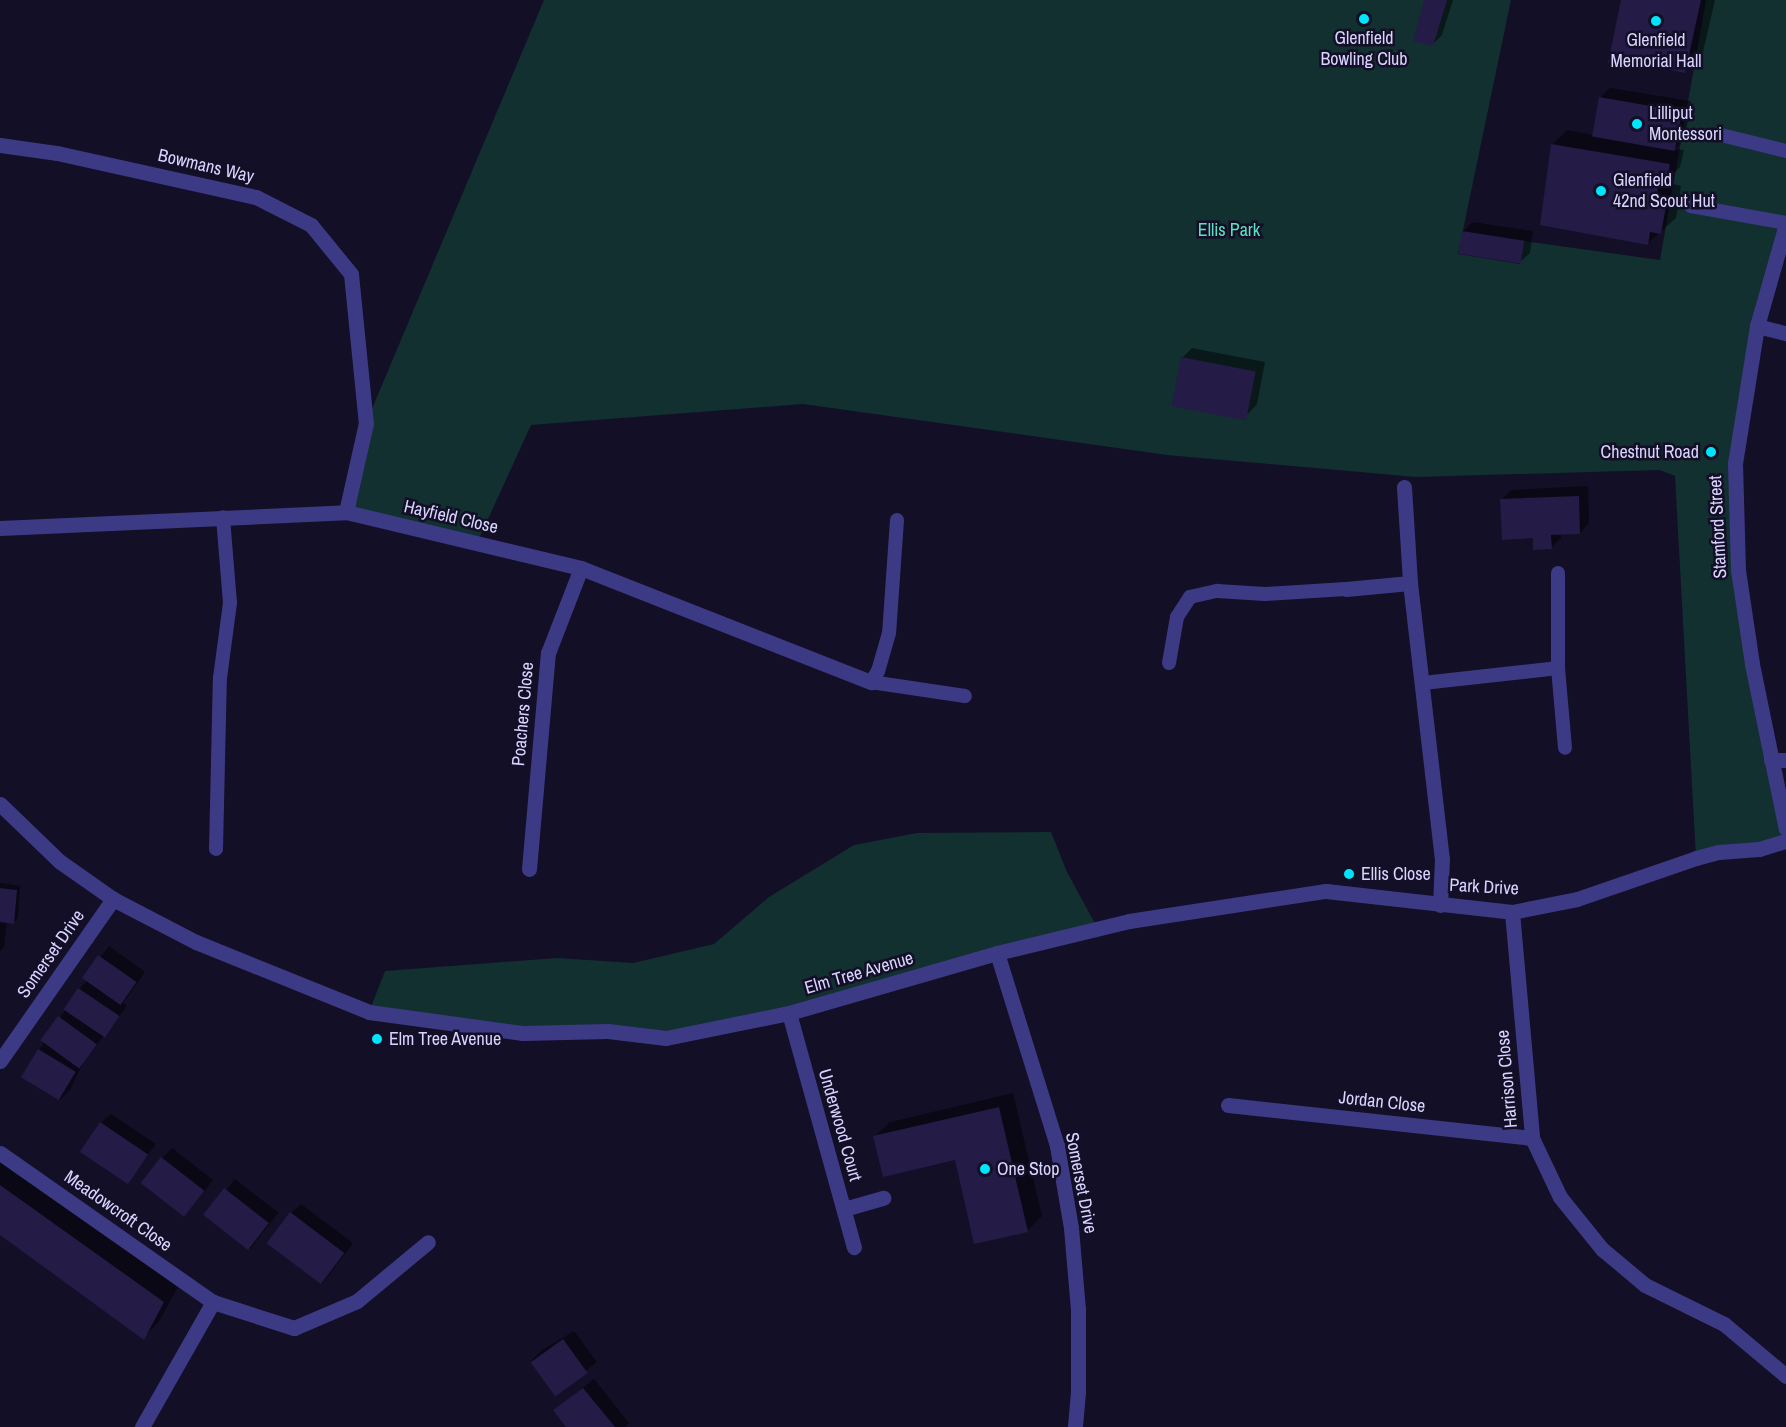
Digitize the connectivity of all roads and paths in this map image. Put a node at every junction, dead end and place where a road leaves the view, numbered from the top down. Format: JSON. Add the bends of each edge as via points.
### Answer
{"nodes":[{"id":1,"x":1717,"y":134,"type":"dead end"},
{"id":2,"x":0,"y":144,"type":"edge"},
{"id":3,"x":1786,"y":151,"type":"edge"},
{"id":4,"x":1691,"y":207,"type":"dead end"},
{"id":5,"x":1786,"y":224,"type":"edge"},
{"id":6,"x":1757,"y":326,"type":"junction"},
{"id":7,"x":1786,"y":333,"type":"edge"},
{"id":8,"x":1404,"y":487,"type":"dead end"},
{"id":9,"x":346,"y":512,"type":"junction"},
{"id":10,"x":223,"y":517,"type":"junction"},
{"id":11,"x":897,"y":520,"type":"dead end"},
{"id":12,"x":0,"y":528,"type":"edge"},
{"id":13,"x":581,"y":568,"type":"junction"},
{"id":14,"x":1558,"y":573,"type":"dead end"},
{"id":15,"x":1410,"y":583,"type":"junction"},
{"id":16,"x":1346,"y":589,"type":"joint"},
{"id":17,"x":1168,"y":663,"type":"dead end"},
{"id":18,"x":1558,"y":668,"type":"junction"},
{"id":19,"x":871,"y":682,"type":"junction"},
{"id":20,"x":1423,"y":683,"type":"junction"},
{"id":21,"x":965,"y":696,"type":"dead end"},
{"id":22,"x":1565,"y":748,"type":"dead end"},
{"id":23,"x":1779,"y":760,"type":"edge"},
{"id":24,"x":0,"y":804,"type":"edge"},
{"id":25,"x":1786,"y":829,"type":"edge"},
{"id":26,"x":1786,"y":841,"type":"edge"},
{"id":27,"x":216,"y":849,"type":"dead end"},
{"id":28,"x":529,"y":869,"type":"dead end"},
{"id":29,"x":113,"y":899,"type":"junction"},
{"id":30,"x":1440,"y":905,"type":"junction"},
{"id":31,"x":1512,"y":912,"type":"junction"},
{"id":32,"x":997,"y":953,"type":"junction"},
{"id":33,"x":789,"y":1013,"type":"junction"},
{"id":34,"x":0,"y":1061,"type":"edge"},
{"id":35,"x":1228,"y":1105,"type":"dead end"},
{"id":36,"x":1532,"y":1138,"type":"junction"},
{"id":37,"x":0,"y":1153,"type":"edge"},
{"id":38,"x":883,"y":1198,"type":"dead end"},
{"id":39,"x":843,"y":1209,"type":"junction"},
{"id":40,"x":428,"y":1242,"type":"dead end"},
{"id":41,"x":854,"y":1247,"type":"dead end"},
{"id":42,"x":213,"y":1302,"type":"junction"},
{"id":43,"x":1786,"y":1376,"type":"edge"},
{"id":44,"x":142,"y":1427,"type":"edge"},
{"id":45,"x":1075,"y":1427,"type":"edge"}],
"edges":[{"from":1,"to":3,"type":"lane"},
{"from":2,"to":9,"type":"street","name":"Bowmans Way","via":[[256,197],[311,225],[351,274],[366,423]]},
{"from":4,"to":5,"type":"lane"},
{"from":5,"to":6,"type":"street","name":"Stamford Street"},
{"from":6,"to":7,"type":"street"},
{"from":6,"to":23,"type":"street","name":"Stamford Street","via":[[1735,463],[1738,570],[1752,664]]},
{"from":8,"to":15,"type":"street"},
{"from":9,"to":10,"type":"street","name":"Hayfield Close"},
{"from":9,"to":13,"type":"street","name":"Hayfield Close"},
{"from":10,"to":12,"type":"street","name":"Hayfield Close"},
{"from":10,"to":27,"type":"lane","via":[[231,603],[220,678]]},
{"from":11,"to":19,"type":"lane","via":[[889,633]]},
{"from":13,"to":19,"type":"street","name":"Hayfield Close"},
{"from":13,"to":28,"type":"street","name":"Poachers Close","via":[[548,653]]},
{"from":14,"to":18,"type":"lane"},
{"from":15,"to":16,"type":"street"},
{"from":15,"to":20,"type":"street"},
{"from":16,"to":17,"type":"lane","via":[[1265,594],[1217,591],[1190,597],[1178,617]]},
{"from":18,"to":20,"type":"lane"},
{"from":18,"to":22,"type":"lane"},
{"from":19,"to":21,"type":"lane"},
{"from":20,"to":30,"type":"street","via":[[1442,858]]},
{"from":23,"to":25,"type":"street","name":"Stamford Street"},
{"from":24,"to":29,"type":"street","name":"Elm Tree Avenue","via":[[59,861]]},
{"from":26,"to":31,"type":"street","name":"Park Drive","via":[[1759,849],[1719,852],[1576,899]]},
{"from":29,"to":33,"type":"street","name":"Elm Tree Avenue","via":[[196,942],[369,1012],[523,1033],[608,1031],[666,1038]]},
{"from":29,"to":34,"type":"street","name":"Somerset Drive"},
{"from":30,"to":31,"type":"street","name":"Park Drive"},
{"from":30,"to":32,"type":"street","name":"Park Drive","via":[[1326,891],[1129,921]]},
{"from":31,"to":36,"type":"street","name":"Harrison Close"},
{"from":32,"to":33,"type":"street","name":"Elm Tree Avenue"},
{"from":32,"to":45,"type":"street","name":"Somerset Drive","via":[[1057,1146],[1071,1228],[1078,1309]]},
{"from":33,"to":39,"type":"street","name":"Underwood Court"},
{"from":35,"to":36,"type":"street","name":"Jordan Close"},
{"from":36,"to":43,"type":"street","name":"Harrison Close","via":[[1560,1197],[1602,1248],[1645,1285],[1724,1324]]},
{"from":37,"to":42,"type":"street","name":"Meadowcroft Close"},
{"from":38,"to":39,"type":"street"},
{"from":39,"to":41,"type":"street","name":"Underwood Court"},
{"from":40,"to":42,"type":"street","name":"Meadowcroft Close","via":[[357,1301],[294,1328]]},
{"from":42,"to":44,"type":"street"}]}
